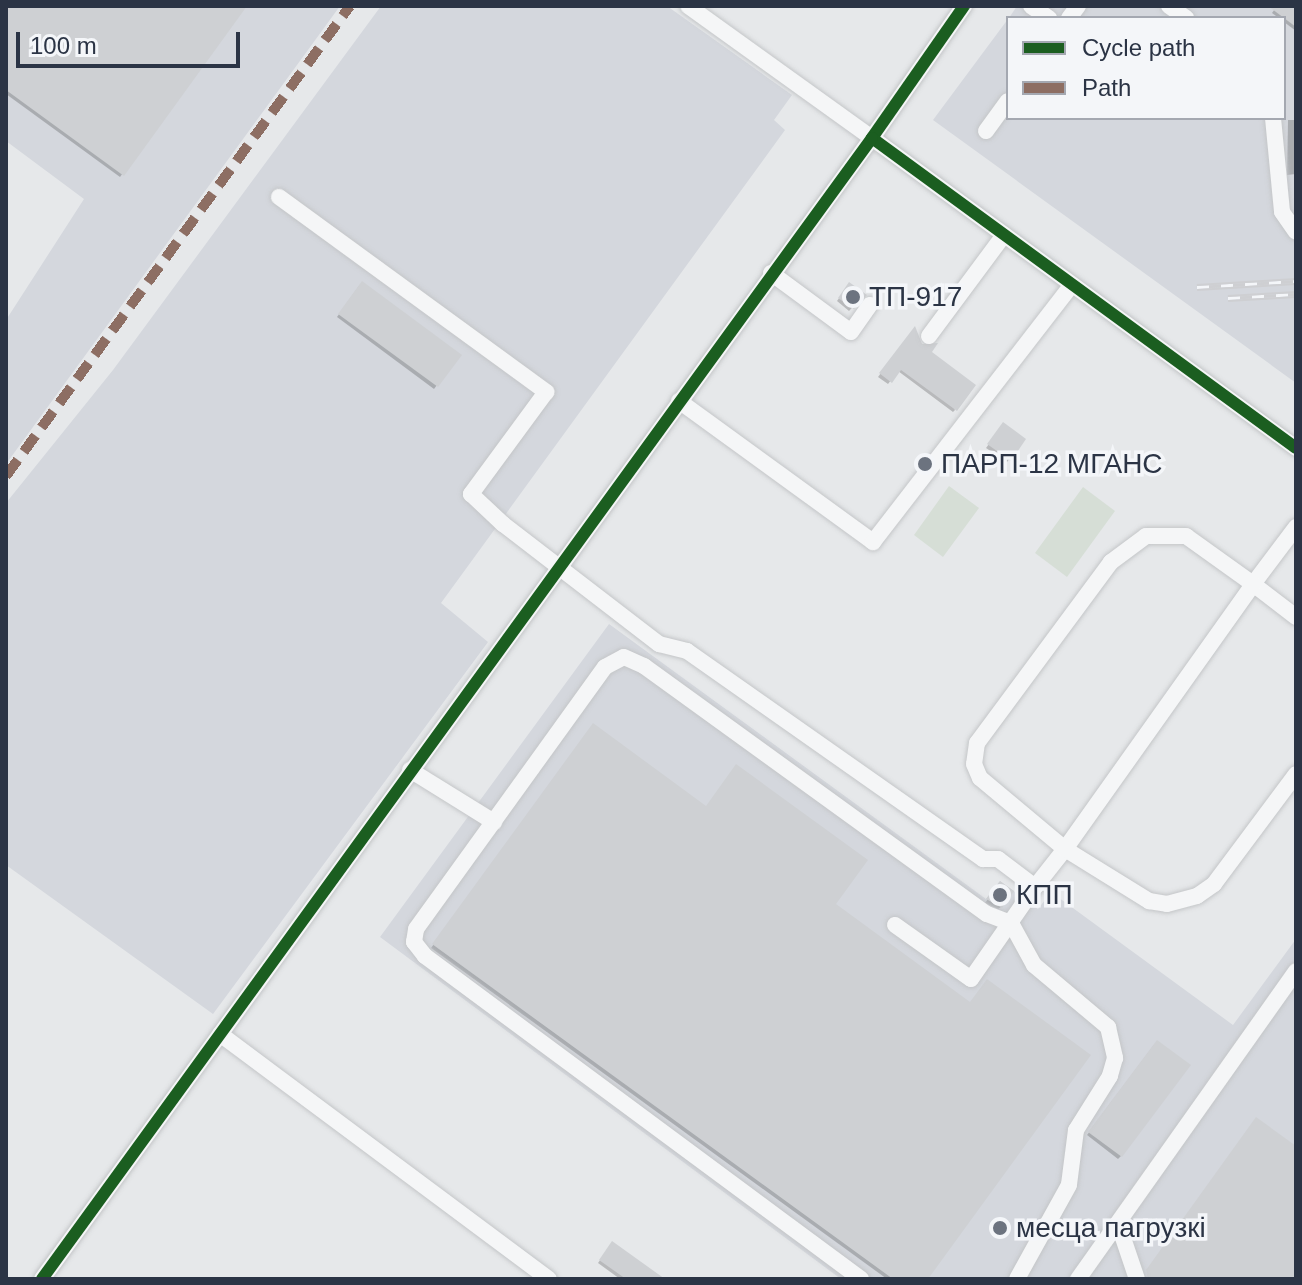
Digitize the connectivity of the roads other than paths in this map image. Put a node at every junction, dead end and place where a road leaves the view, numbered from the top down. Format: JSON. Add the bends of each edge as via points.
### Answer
{"nodes":[{"id":1,"x":688,"y":6,"type":"edge"},
{"id":2,"x":964,"y":6,"type":"edge"},
{"id":3,"x":1006,"y":104,"type":"edge"},
{"id":4,"x":1273,"y":120,"type":"edge"},
{"id":5,"x":986,"y":131,"type":"dead end"},
{"id":6,"x":872,"y":138,"type":"junction"},
{"id":7,"x":279,"y":197,"type":"dead end"},
{"id":8,"x":1296,"y":232,"type":"edge"},
{"id":9,"x":1004,"y":235,"type":"junction"},
{"id":10,"x":771,"y":273,"type":"junction"},
{"id":11,"x":1071,"y":286,"type":"junction"},
{"id":12,"x":870,"y":305,"type":"dead end"},
{"id":13,"x":929,"y":336,"type":"dead end"},
{"id":14,"x":679,"y":401,"type":"junction"},
{"id":15,"x":1296,"y":448,"type":"edge"},
{"id":16,"x":1296,"y":527,"type":"edge"},
{"id":17,"x":557,"y":570,"type":"junction"},
{"id":18,"x":1253,"y":584,"type":"junction"},
{"id":19,"x":1296,"y":617,"type":"edge"},
{"id":20,"x":410,"y":770,"type":"junction"},
{"id":21,"x":1296,"y":774,"type":"edge"},
{"id":22,"x":494,"y":822,"type":"junction"},
{"id":23,"x":1065,"y":849,"type":"junction"},
{"id":24,"x":1035,"y":887,"type":"junction"},
{"id":25,"x":1011,"y":923,"type":"junction"},
{"id":26,"x":895,"y":925,"type":"dead end"},
{"id":27,"x":1296,"y":971,"type":"edge"},
{"id":28,"x":220,"y":1034,"type":"junction"},
{"id":29,"x":1118,"y":1223,"type":"junction"},
{"id":30,"x":42,"y":1279,"type":"edge"},
{"id":31,"x":549,"y":1279,"type":"edge"},
{"id":32,"x":861,"y":1279,"type":"edge"},
{"id":33,"x":1017,"y":1279,"type":"edge"},
{"id":34,"x":1078,"y":1279,"type":"edge"},
{"id":35,"x":1137,"y":1279,"type":"edge"}],
"edges":[{"from":1,"to":6,"type":"street"},
{"from":2,"to":6,"type":"street"},
{"from":3,"to":5,"type":"street"},
{"from":4,"to":8,"type":"street","via":[[1282,212]]},
{"from":6,"to":9,"type":"street"},
{"from":6,"to":10,"type":"street"},
{"from":7,"to":17,"type":"street","via":[[546,392],[471,494]]},
{"from":9,"to":11,"type":"street"},
{"from":9,"to":13,"type":"street"},
{"from":10,"to":12,"type":"street","via":[[851,332]]},
{"from":10,"to":14,"type":"street"},
{"from":11,"to":14,"type":"street","via":[[873,542]]},
{"from":11,"to":15,"type":"street"},
{"from":14,"to":17,"type":"street"},
{"from":16,"to":18,"type":"street"},
{"from":17,"to":20,"type":"street"},
{"from":17,"to":24,"type":"street","via":[[659,644],[687,651],[983,859],[998,859]]},
{"from":18,"to":19,"type":"street"},
{"from":18,"to":23,"type":"street"},
{"from":18,"to":23,"type":"street","via":[[1186,536],[1159,532],[1133,543],[1111,562],[977,743],[974,764],[983,784]]},
{"from":20,"to":22,"type":"street"},
{"from":20,"to":28,"type":"street"},
{"from":21,"to":23,"type":"street","via":[[1214,884],[1186,900],[1149,901]]},
{"from":22,"to":25,"type":"street","via":[[605,667],[624,657],[644,666],[987,914]]},
{"from":22,"to":32,"type":"street","via":[[416,929],[418,949]]},
{"from":23,"to":24,"type":"street"},
{"from":24,"to":25,"type":"street"},
{"from":25,"to":26,"type":"street","via":[[971,979]]},
{"from":25,"to":33,"type":"street","via":[[1034,965],[1108,1027],[1115,1058],[1110,1076],[1076,1130],[1069,1185]]},
{"from":27,"to":29,"type":"street"},
{"from":28,"to":30,"type":"street"},
{"from":28,"to":31,"type":"street"},
{"from":29,"to":34,"type":"street"},
{"from":29,"to":35,"type":"street"}]}
